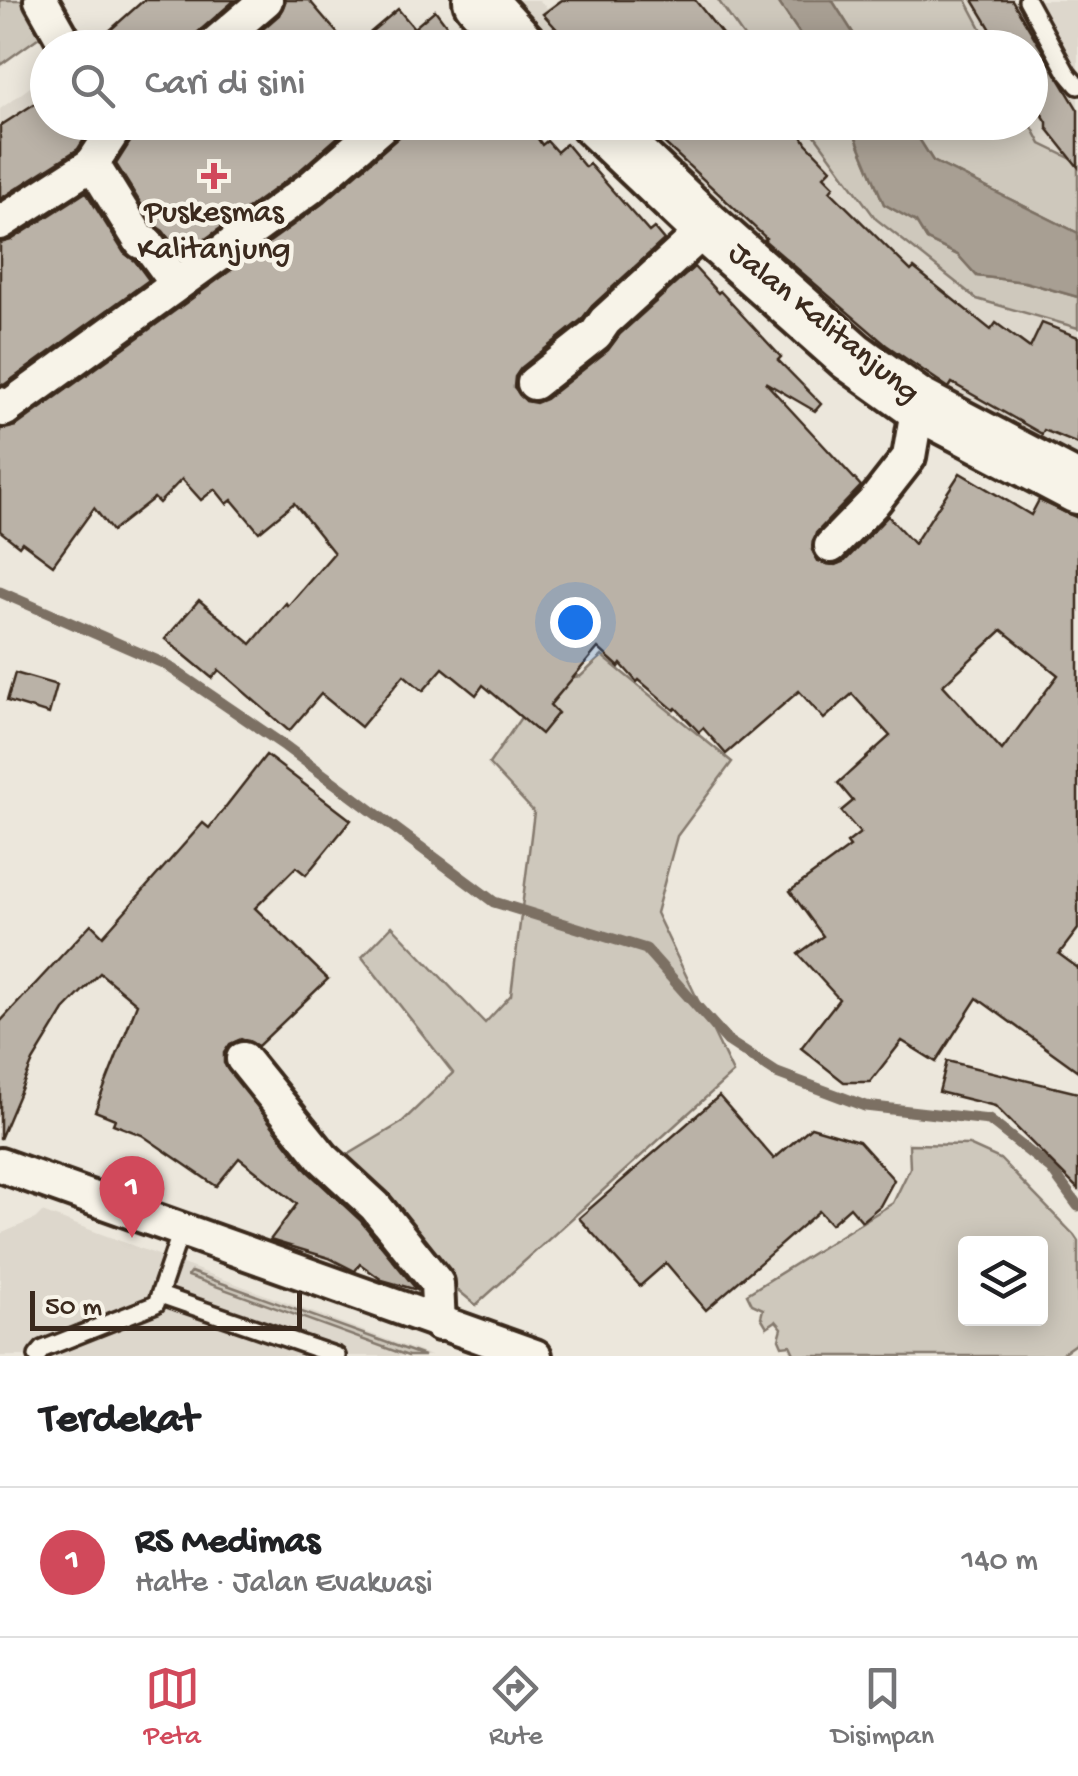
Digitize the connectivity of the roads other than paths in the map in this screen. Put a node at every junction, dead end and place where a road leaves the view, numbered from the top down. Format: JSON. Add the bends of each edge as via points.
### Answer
{"nodes":[{"id":1,"x":41,"y":0,"type":"edge"},
{"id":2,"x":266,"y":0,"type":"edge"},
{"id":3,"x":1028,"y":0,"type":"edge"},
{"id":4,"x":58,"y":30,"type":"edge"},
{"id":5,"x":231,"y":30,"type":"edge"},
{"id":6,"x":1044,"y":30,"type":"edge"},
{"id":7,"x":1048,"y":36,"type":"edge"},
{"id":8,"x":1078,"y":86,"type":"edge"},
{"id":9,"x":107,"y":140,"type":"edge"},
{"id":10,"x":365,"y":140,"type":"edge"},
{"id":11,"x":615,"y":140,"type":"edge"},
{"id":12,"x":92,"y":164,"type":"junction"},
{"id":13,"x":0,"y":224,"type":"edge"},
{"id":14,"x":707,"y":228,"type":"junction"},
{"id":15,"x":176,"y":284,"type":"junction"},
{"id":16,"x":534,"y":384,"type":"dead end"},
{"id":17,"x":918,"y":404,"type":"junction"},
{"id":18,"x":2,"y":407,"type":"edge"},
{"id":19,"x":1078,"y":488,"type":"edge"},
{"id":20,"x":831,"y":546,"type":"dead end"},
{"id":21,"x":243,"y":1059,"type":"dead end"},
{"id":22,"x":0,"y":1165,"type":"edge"},
{"id":23,"x":181,"y":1231,"type":"junction"},
{"id":24,"x":160,"y":1295,"type":"junction"},
{"id":25,"x":439,"y":1324,"type":"junction"},
{"id":26,"x":502,"y":1350,"type":"edge"},
{"id":27,"x":37,"y":1356,"type":"edge"},
{"id":28,"x":337,"y":1356,"type":"edge"},
{"id":29,"x":535,"y":1356,"type":"edge"}],
"edges":[{"from":1,"to":4,"type":"street"},
{"from":2,"to":5,"type":"street"},
{"from":3,"to":6,"type":"lane"},
{"from":7,"to":8,"type":"lane"},
{"from":9,"to":12,"type":"street"},
{"from":10,"to":15,"type":"street"},
{"from":11,"to":14,"type":"main road","name":"Jalan Kalitanjung"},
{"from":12,"to":13,"type":"street"},
{"from":12,"to":15,"type":"street"},
{"from":14,"to":16,"type":"street"},
{"from":14,"to":17,"type":"main road","name":"Jalan Kalitanjung","via":[[824,334]]},
{"from":15,"to":18,"type":"street"},
{"from":17,"to":19,"type":"main road","name":"Jalan Kalitanjung"},
{"from":17,"to":20,"type":"street","via":[[909,457]]},
{"from":21,"to":25,"type":"street","via":[[437,1283]]},
{"from":22,"to":23,"type":"street"},
{"from":23,"to":24,"type":"lane"},
{"from":23,"to":25,"type":"street"},
{"from":24,"to":27,"type":"lane","via":[[147,1310]]},
{"from":24,"to":28,"type":"lane"},
{"from":25,"to":26,"type":"street"},
{"from":26,"to":29,"type":"street"}]}
